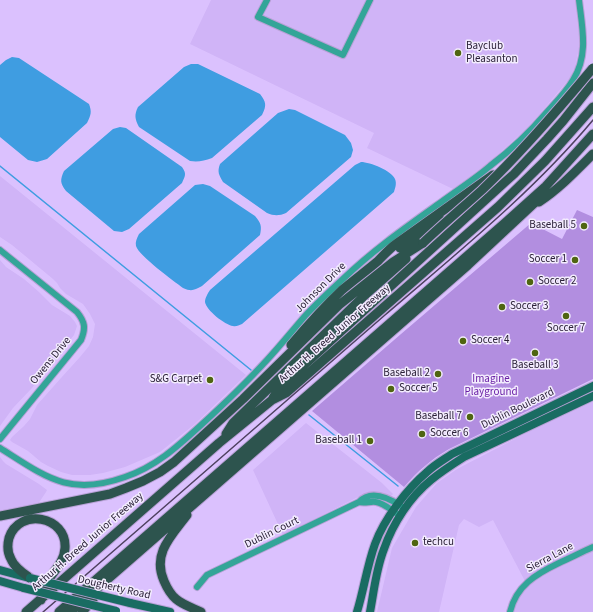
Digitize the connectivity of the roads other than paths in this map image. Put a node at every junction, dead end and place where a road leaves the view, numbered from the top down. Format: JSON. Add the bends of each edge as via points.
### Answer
{"nodes":[{"id":1,"x":267,"y":0,"type":"edge"},
{"id":2,"x":370,"y":0,"type":"edge"},
{"id":3,"x":579,"y":0,"type":"edge"},
{"id":4,"x":593,"y":68,"type":"edge"},
{"id":5,"x":593,"y":74,"type":"edge"},
{"id":6,"x":593,"y":83,"type":"edge"},
{"id":7,"x":593,"y":107,"type":"edge"},
{"id":8,"x":593,"y":134,"type":"edge"},
{"id":9,"x":593,"y":142,"type":"edge"},
{"id":10,"x":593,"y":154,"type":"edge"},
{"id":11,"x":504,"y":180,"type":"junction"},
{"id":12,"x":534,"y":204,"type":"junction"},
{"id":13,"x":0,"y":250,"type":"edge"},
{"id":14,"x":378,"y":260,"type":"junction"},
{"id":15,"x":395,"y":265,"type":"junction"},
{"id":16,"x":267,"y":376,"type":"junction"},
{"id":17,"x":593,"y":386,"type":"edge"},
{"id":18,"x":593,"y":396,"type":"edge"},
{"id":19,"x":272,"y":400,"type":"junction"},
{"id":20,"x":501,"y":430,"type":"junction"},
{"id":21,"x":0,"y":439,"type":"edge"},
{"id":22,"x":219,"y":444,"type":"junction"},
{"id":23,"x":0,"y":448,"type":"edge"},
{"id":24,"x":475,"y":452,"type":"junction"},
{"id":25,"x":359,"y":502,"type":"junction"},
{"id":26,"x":398,"y":504,"type":"junction"},
{"id":27,"x":194,"y":505,"type":"junction"},
{"id":28,"x":405,"y":509,"type":"junction"},
{"id":29,"x":393,"y":511,"type":"junction"},
{"id":30,"x":0,"y":516,"type":"edge"},
{"id":31,"x":400,"y":516,"type":"junction"},
{"id":32,"x":170,"y":525,"type":"junction"},
{"id":33,"x":593,"y":547,"type":"edge"},
{"id":34,"x":0,"y":570,"type":"edge"},
{"id":35,"x":30,"y":578,"type":"junction"},
{"id":36,"x":0,"y":581,"type":"edge"},
{"id":37,"x":197,"y":587,"type":"dead end"},
{"id":38,"x":41,"y":600,"type":"junction"},
{"id":39,"x":26,"y":612,"type":"edge"},
{"id":40,"x":59,"y":612,"type":"edge"},
{"id":41,"x":70,"y":612,"type":"edge"},
{"id":42,"x":82,"y":612,"type":"edge"},
{"id":43,"x":118,"y":612,"type":"edge"},
{"id":44,"x":170,"y":612,"type":"edge"},
{"id":45,"x":201,"y":612,"type":"edge"},
{"id":46,"x":357,"y":612,"type":"edge"},
{"id":47,"x":370,"y":612,"type":"edge"},
{"id":48,"x":510,"y":612,"type":"edge"}],
"edges":[{"from":1,"to":2,"type":"street","via":[[258,17],[343,55]]},
{"from":3,"to":23,"type":"street","name":"Johnson Drive","via":[[584,35],[579,70],[568,88],[539,121],[489,168],[388,240],[344,277],[252,377],[177,447],[151,465],[128,476],[104,484],[86,485],[58,481]]},
{"from":4,"to":15,"type":"highway","bridge":true,"via":[[554,114],[483,189]]},
{"from":5,"to":14,"type":"highway","via":[[540,134],[511,161],[385,252]]},
{"from":6,"to":11,"type":"highway","via":[[563,121],[514,174]]},
{"from":7,"to":19,"type":"highway","name":"Arthur H. Breed Junior Freeway","via":[[545,161],[498,207],[286,393]]},
{"from":8,"to":40,"type":"highway","via":[[546,186],[505,223]]},
{"from":9,"to":12,"type":"highway"},
{"from":10,"to":12,"type":"highway","via":[[555,190]]},
{"from":11,"to":14,"type":"highway"},
{"from":11,"to":19,"type":"highway","via":[[280,387]]},
{"from":12,"to":27,"type":"highway"},
{"from":13,"to":21,"type":"street","name":"Owens Drive","via":[[77,312],[82,318],[84,333]]},
{"from":14,"to":16,"type":"highway","via":[[324,308]]},
{"from":15,"to":16,"type":"highway","via":[[339,305]]},
{"from":15,"to":22,"type":"highway","via":[[233,424]]},
{"from":16,"to":30,"type":"highway","via":[[187,451],[160,472],[143,481],[100,496]]},
{"from":17,"to":20,"type":"main road","name":"Dublin Boulevard"},
{"from":18,"to":24,"type":"main road","name":"Dublin Boulevard"},
{"from":19,"to":22,"type":"highway","name":"Arthur H. Breed Junior Freeway"},
{"from":20,"to":24,"type":"main road","via":[[500,434],[475,447]]},
{"from":20,"to":26,"type":"main road","name":"Dublin Boulevard","via":[[435,465],[417,481]]},
{"from":22,"to":38,"type":"highway","name":"Arthur H. Breed Junior Freeway"},
{"from":24,"to":28,"type":"main road","name":"Dublin Boulevard","via":[[430,480]]},
{"from":25,"to":26,"type":"street","name":"Dublin Court","via":[[370,495],[380,495]]},
{"from":25,"to":29,"type":"street","name":"Dublin Court","via":[[375,501]]},
{"from":25,"to":37,"type":"street","name":"Dublin Court","via":[[208,575]]},
{"from":26,"to":28,"type":"street","name":"Dublin Court"},
{"from":26,"to":29,"type":"main road","name":"Dublin Boulevard"},
{"from":27,"to":32,"type":"highway"},
{"from":27,"to":45,"type":"highway","via":[[165,546],[160,562],[163,578],[171,594],[177,600]]},
{"from":28,"to":31,"type":"main road","name":"Dublin Boulevard"},
{"from":29,"to":31,"type":"street","name":"Dublin Court"},
{"from":29,"to":46,"type":"main road","name":"Dublin Boulevard","via":[[375,542]]},
{"from":31,"to":47,"type":"main road","name":"Dublin Boulevard","via":[[383,550]]},
{"from":32,"to":41,"type":"highway"},
{"from":32,"to":42,"type":"highway","via":[[159,540]]},
{"from":33,"to":48,"type":"street","name":"Sierra Lane","via":[[532,578],[520,589]]},
{"from":34,"to":35,"type":"main road","name":"Dougherty Road"},
{"from":35,"to":38,"type":"highway","via":[[11,560],[8,544],[17,526],[36,518],[47,520],[60,531],[65,548],[61,563],[43,589]]},
{"from":35,"to":44,"type":"main road","name":"Dougherty Road","bridge":true},
{"from":36,"to":43,"type":"main road","bridge":true},
{"from":38,"to":39,"type":"highway","name":"Arthur H. Breed Junior Freeway"}]}
